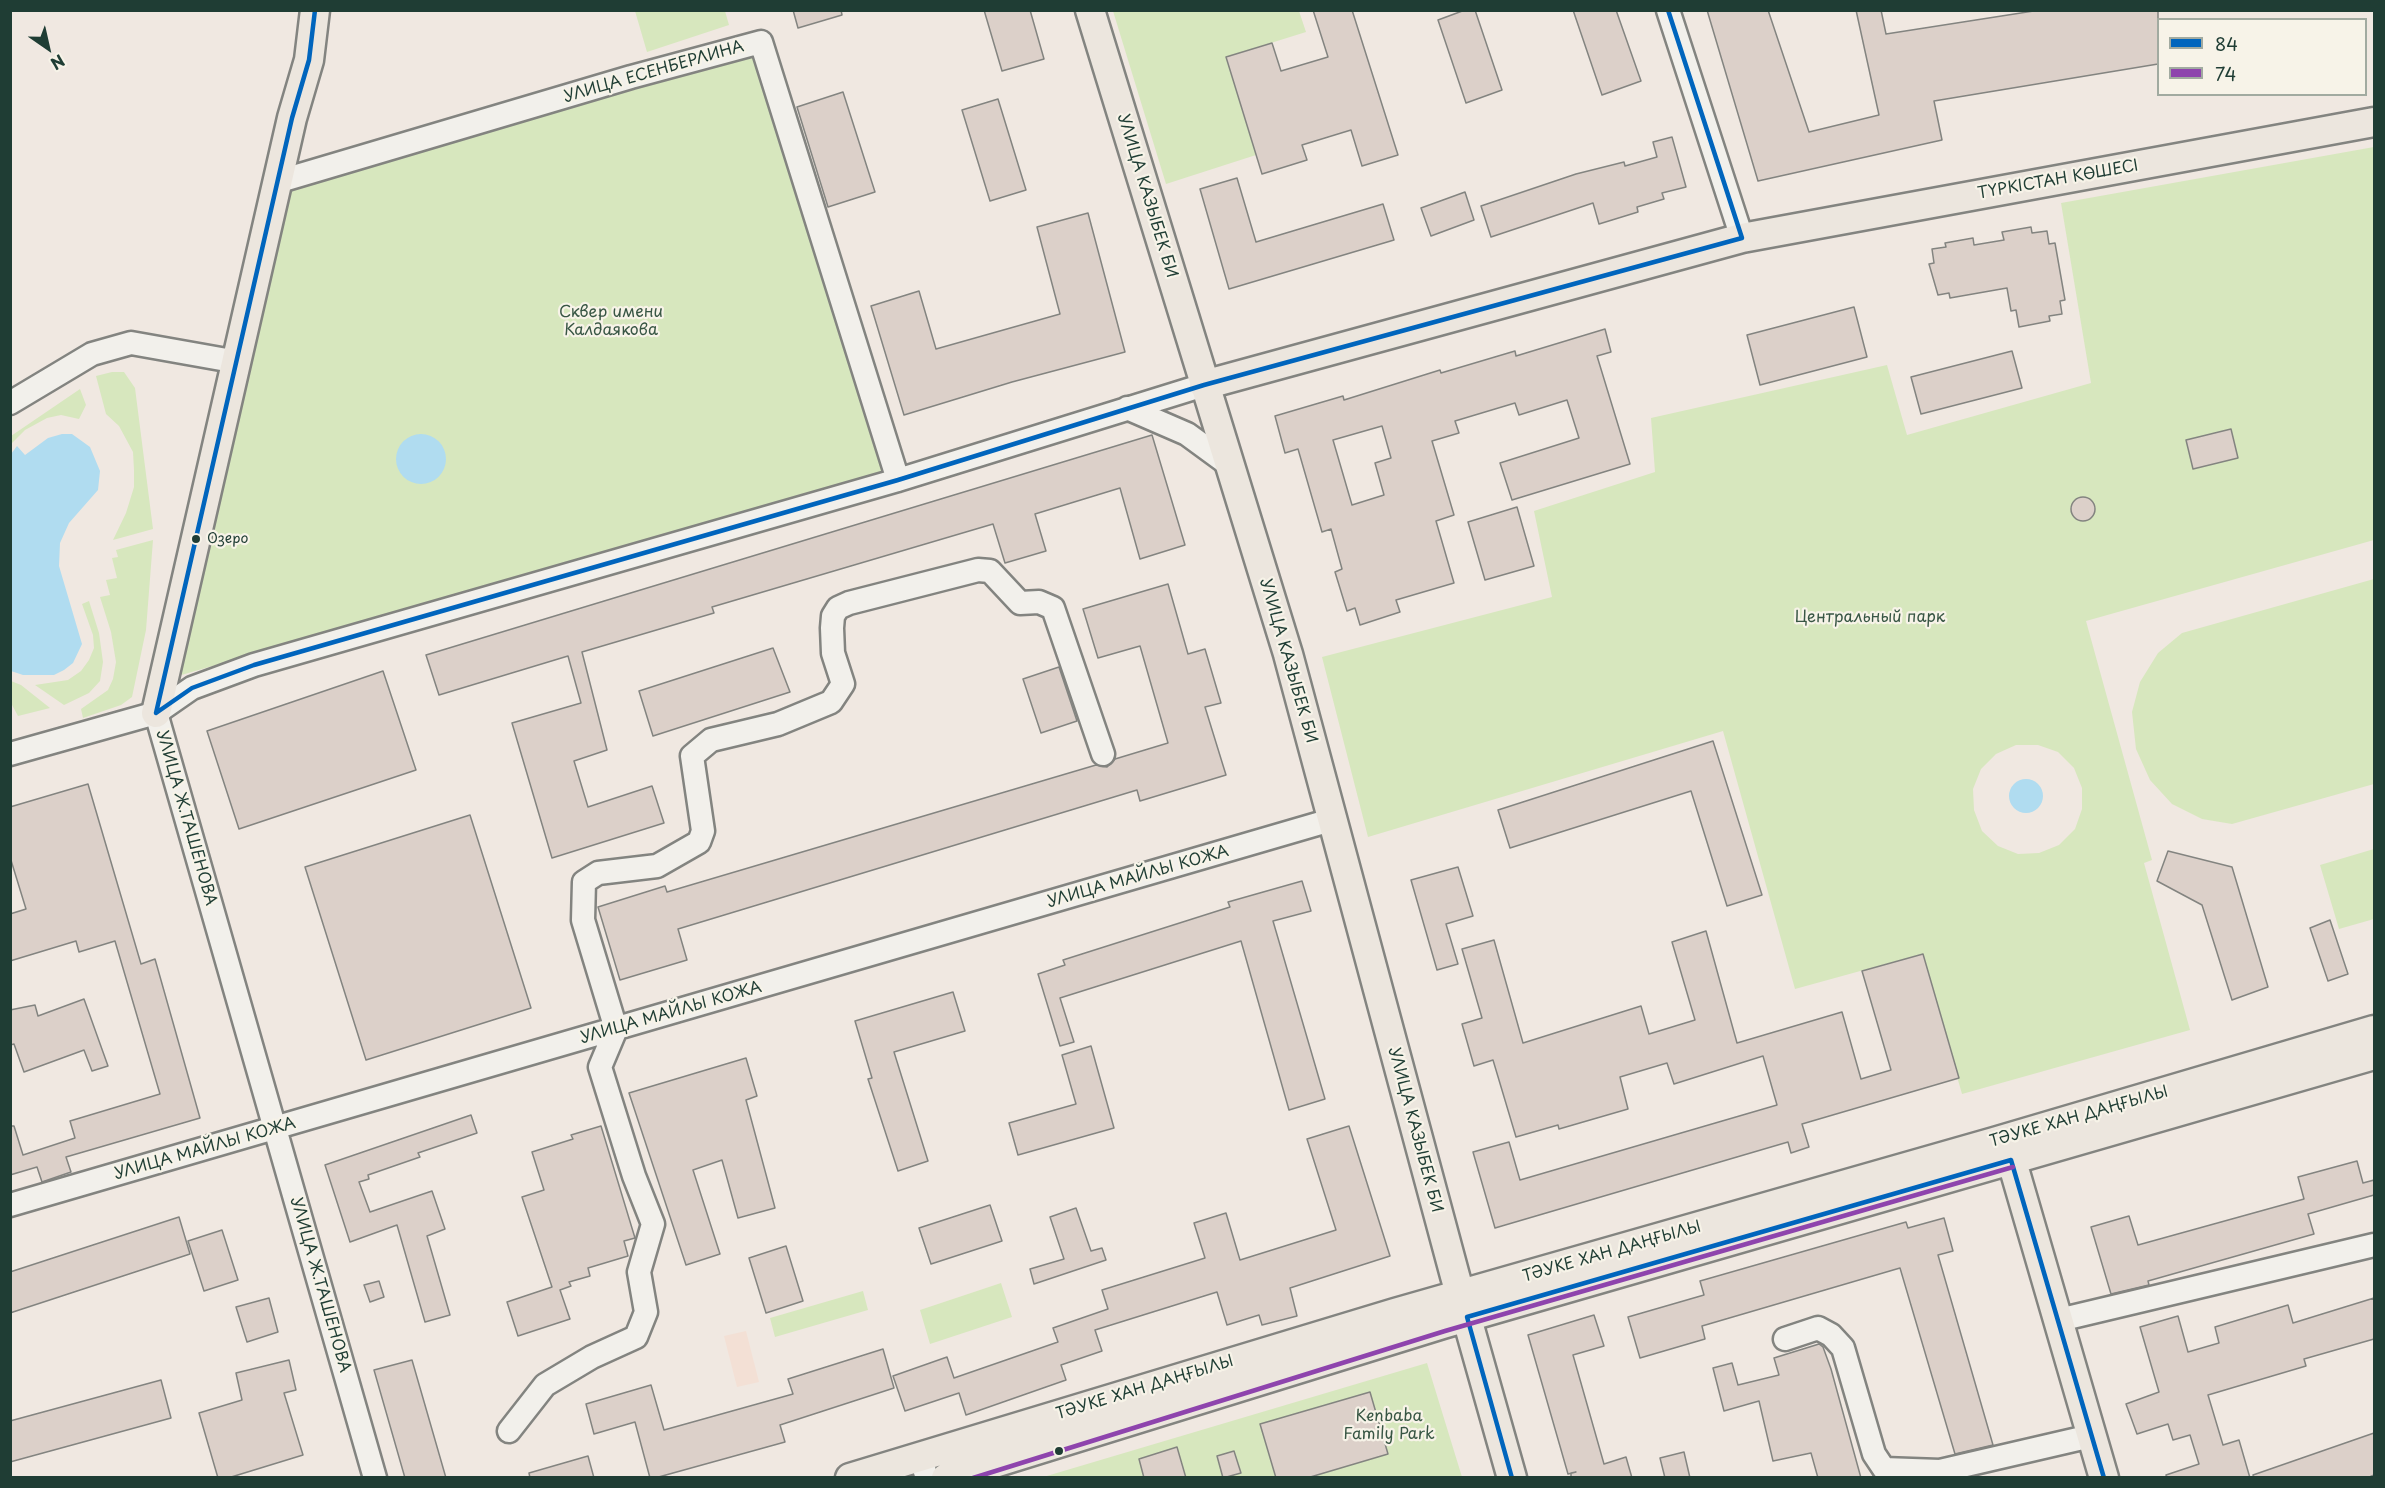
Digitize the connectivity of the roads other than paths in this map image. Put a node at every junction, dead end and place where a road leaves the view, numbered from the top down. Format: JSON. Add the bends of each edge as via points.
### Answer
{"nodes":[{"id":1,"x":315,"y":10,"type":"edge"},
{"id":2,"x":1090,"y":10,"type":"edge"},
{"id":3,"x":1668,"y":10,"type":"edge"},
{"id":4,"x":2374,"y":122,"type":"edge"},
{"id":5,"x":280,"y":181,"type":"junction"},
{"id":6,"x":1742,"y":238,"type":"junction"},
{"id":7,"x":238,"y":362,"type":"junction"},
{"id":8,"x":1204,"y":385,"type":"junction"},
{"id":9,"x":10,"y":402,"type":"edge"},
{"id":10,"x":1127,"y":408,"type":"junction"},
{"id":11,"x":1228,"y":464,"type":"junction"},
{"id":12,"x":898,"y":480,"type":"junction"},
{"id":13,"x":156,"y":713,"type":"junction"},
{"id":14,"x":10,"y":754,"type":"edge"},
{"id":15,"x":1103,"y":754,"type":"dead end"},
{"id":16,"x":1331,"y":820,"type":"junction"},
{"id":17,"x":616,"y":1029,"type":"junction"},
{"id":18,"x":2374,"y":1030,"type":"edge"},
{"id":19,"x":2374,"y":1055,"type":"edge"},
{"id":20,"x":275,"y":1129,"type":"junction"},
{"id":21,"x":2008,"y":1149,"type":"junction"},
{"id":22,"x":10,"y":1205,"type":"edge"},
{"id":23,"x":2374,"y":1245,"type":"edge"},
{"id":24,"x":1463,"y":1306,"type":"junction"},
{"id":25,"x":2059,"y":1320,"type":"junction"},
{"id":26,"x":1785,"y":1339,"type":"dead end"},
{"id":27,"x":509,"y":1431,"type":"dead end"},
{"id":28,"x":2091,"y":1436,"type":"junction"},
{"id":29,"x":924,"y":1467,"type":"edge"},
{"id":30,"x":375,"y":1478,"type":"edge"},
{"id":31,"x":850,"y":1478,"type":"edge"},
{"id":32,"x":946,"y":1478,"type":"edge"},
{"id":33,"x":1512,"y":1478,"type":"edge"},
{"id":34,"x":2104,"y":1478,"type":"edge"}],
"edges":[{"from":1,"to":5,"type":"main road","name":"УЛИЦА Ж.ТАШЕНОВА","via":[[309,60],[292,117]]},
{"from":2,"to":8,"type":"main road","name":"УЛИЦА КАЗЫБЕК БИ"},
{"from":3,"to":6,"type":"street"},
{"from":4,"to":6,"type":"main road","name":"ТҮРКІСТАН КӨШЕСІ"},
{"from":5,"to":7,"type":"main road","name":"УЛИЦА Ж.ТАШЕНОВА"},
{"from":5,"to":12,"type":"street","name":"УЛИЦА ЕСЕНБЕРЛИНА","via":[[762,42]]},
{"from":6,"to":8,"type":"main road","name":"ТҮРКІСТАН КӨШЕСІ"},
{"from":7,"to":9,"type":"street","via":[[131,343],[92,354]]},
{"from":7,"to":13,"type":"main road","name":"УЛИЦА Ж.ТАШЕНОВА"},
{"from":8,"to":10,"type":"street"},
{"from":8,"to":11,"type":"main road","name":"УЛИЦА КАЗЫБЕК БИ"},
{"from":10,"to":11,"type":"street","via":[[1187,434]]},
{"from":10,"to":12,"type":"street"},
{"from":11,"to":16,"type":"main road","name":"УЛИЦА КАЗЫБЕК БИ","via":[[1288,654]]},
{"from":12,"to":13,"type":"street","via":[[254,665],[192,688]]},
{"from":13,"to":14,"type":"street"},
{"from":13,"to":20,"type":"street","name":"УЛИЦА Ж.ТАШЕНОВА"},
{"from":15,"to":17,"type":"street","via":[[1053,608],[1040,602],[1020,603],[990,571],[941,578],[838,608],[833,616],[833,653],[843,684],[831,702],[778,724],[720,737],[701,746],[692,756],[703,831],[699,842],[657,866],[598,873],[584,882],[584,920]]},
{"from":16,"to":17,"type":"street","name":"УЛИЦА МАЙЛЫ КОЖА"},
{"from":16,"to":24,"type":"main road","name":"УЛИЦА КАЗЫБЕК БИ"},
{"from":17,"to":20,"type":"street","name":"УЛИЦА МАЙЛЫ КОЖА"},
{"from":17,"to":27,"type":"street","via":[[600,1067],[653,1224],[639,1272],[646,1312],[636,1337],[545,1385]]},
{"from":18,"to":21,"type":"main road","name":"ТӘУКЕ ХАН ДАҢҒЫЛЫ"},
{"from":19,"to":21,"type":"main road","name":"ТӘУКЕ ХАН ДАҢҒЫЛЫ"},
{"from":20,"to":22,"type":"street","name":"УЛИЦА МАЙЛЫ КОЖА"},
{"from":20,"to":30,"type":"street","name":"УЛИЦА Ж.ТАШЕНОВА"},
{"from":21,"to":24,"type":"main road","name":"ТӘУКЕ ХАН ДАҢҒЫЛЫ"},
{"from":21,"to":25,"type":"main road"},
{"from":23,"to":25,"type":"street"},
{"from":24,"to":29,"type":"main road","name":"ТӘУКЕ ХАН ДАҢҒЫЛЫ","via":[[1395,1313]]},
{"from":24,"to":32,"type":"main road","name":"ТӘУКЕ ХАН ДАҢҒЫЛЫ"},
{"from":24,"to":33,"type":"main road","name":"УЛИЦА КАЗЫБЕК БИ"},
{"from":25,"to":28,"type":"main road"},
{"from":26,"to":28,"type":"street","via":[[1818,1328],[1843,1348],[1874,1454],[1884,1468],[1940,1471]]},
{"from":28,"to":34,"type":"main road"},
{"from":29,"to":31,"type":"main road","name":"ТӘУКЕ ХАН ДАҢҒЫЛЫ"}]}
